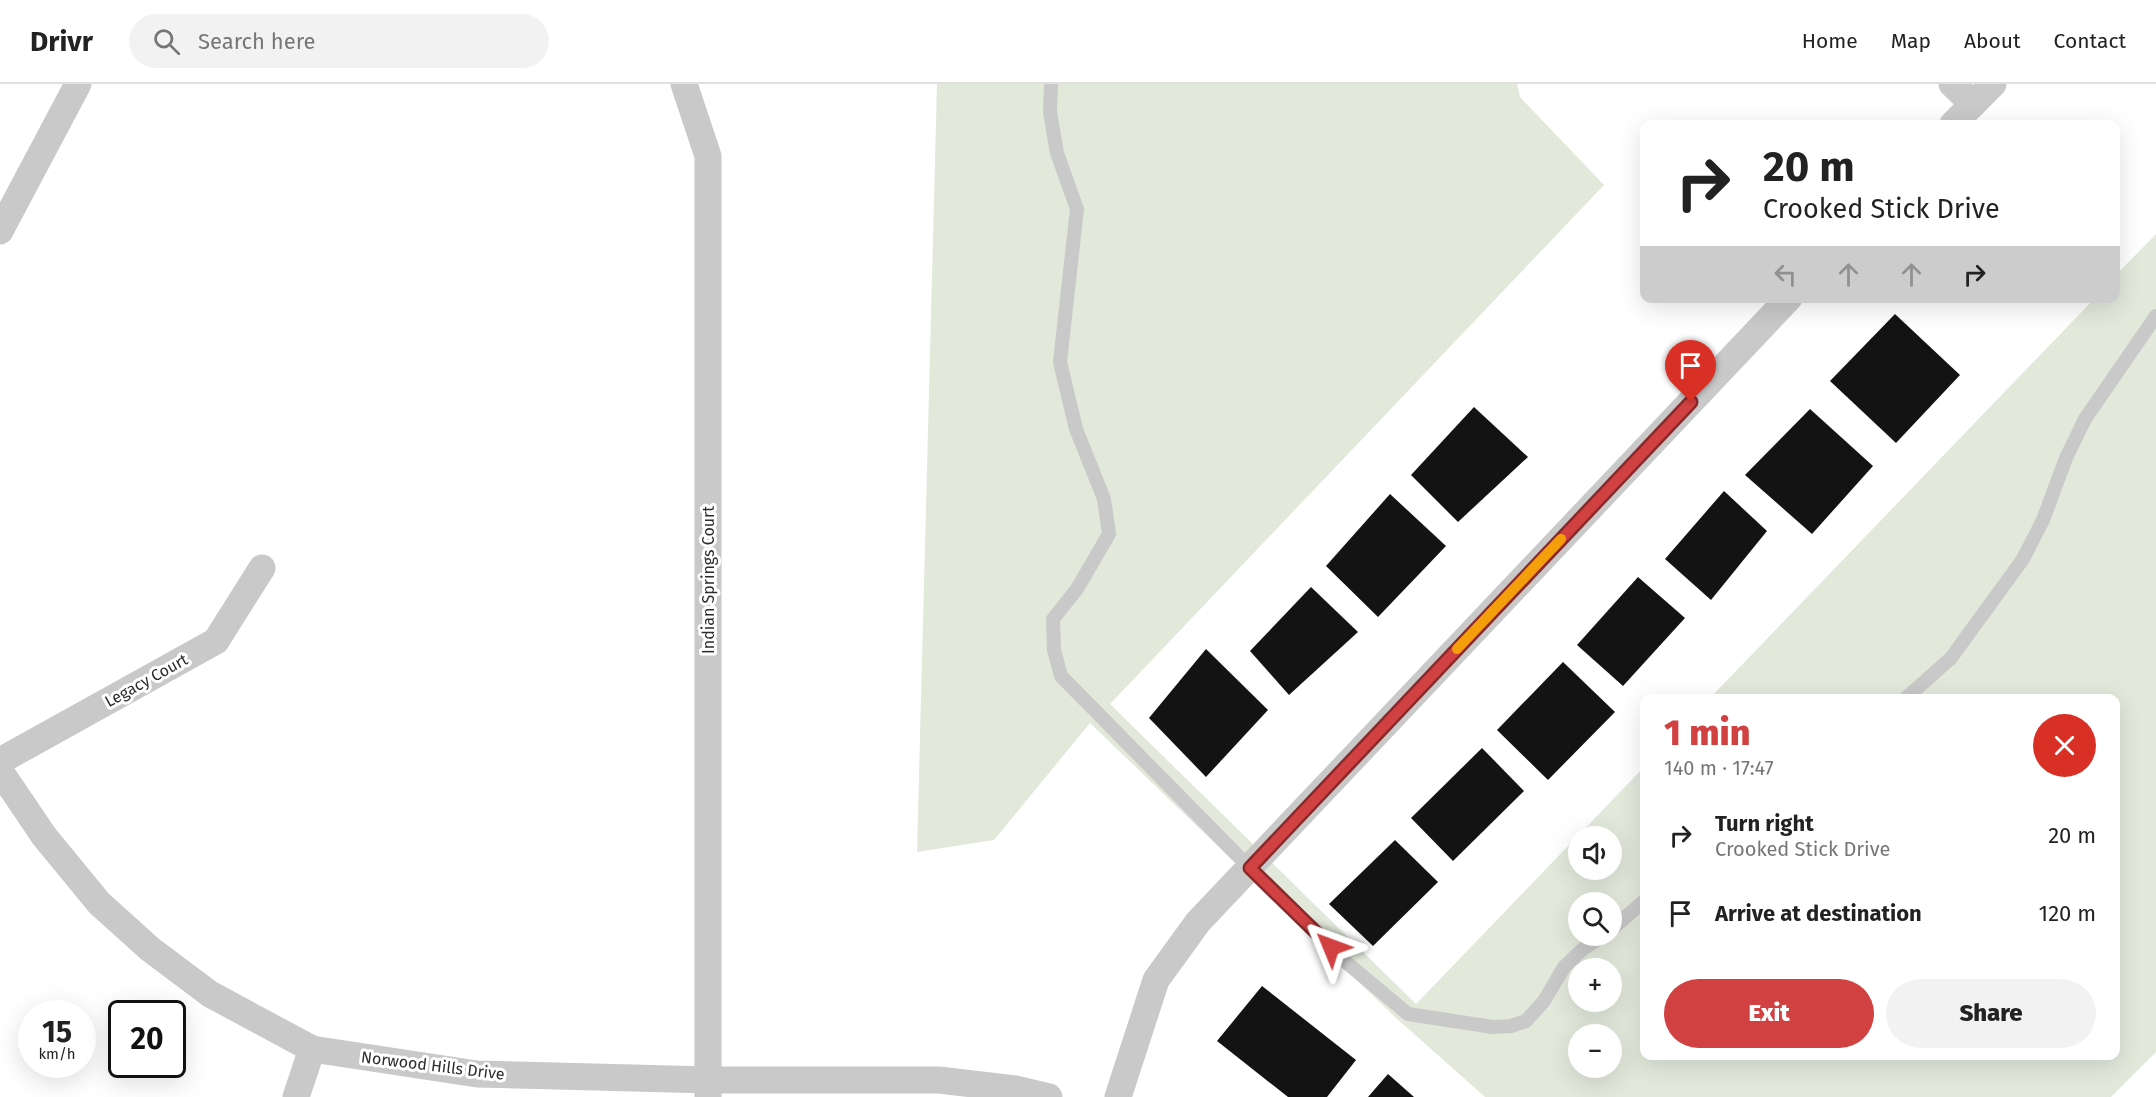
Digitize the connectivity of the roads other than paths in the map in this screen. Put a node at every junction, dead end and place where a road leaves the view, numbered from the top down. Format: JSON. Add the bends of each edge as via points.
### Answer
{"nodes":[{"id":1,"x":78,"y":84,"type":"edge"},
{"id":2,"x":684,"y":84,"type":"edge"},
{"id":3,"x":1051,"y":84,"type":"edge"},
{"id":4,"x":1952,"y":84,"type":"edge"},
{"id":5,"x":1993,"y":84,"type":"edge"},
{"id":6,"x":1973,"y":104,"type":"junction"},
{"id":7,"x":1957,"y":120,"type":"edge"},
{"id":8,"x":0,"y":231,"type":"edge"},
{"id":9,"x":1784,"y":303,"type":"edge"},
{"id":10,"x":2156,"y":316,"type":"edge"},
{"id":11,"x":262,"y":568,"type":"dead end"},
{"id":12,"x":1911,"y":694,"type":"edge"},
{"id":13,"x":0,"y":761,"type":"edge"},
{"id":14,"x":0,"y":771,"type":"edge"},
{"id":15,"x":1250,"y":868,"type":"junction"},
{"id":16,"x":1640,"y":905,"type":"edge"},
{"id":17,"x":1622,"y":920,"type":"edge"},
{"id":18,"x":1587,"y":946,"type":"edge"},
{"id":19,"x":312,"y":1049,"type":"junction"},
{"id":20,"x":708,"y":1088,"type":"edge"},
{"id":21,"x":296,"y":1097,"type":"edge"},
{"id":22,"x":1049,"y":1097,"type":"edge"},
{"id":23,"x":1118,"y":1097,"type":"edge"}],
"edges":[{"from":1,"to":8,"type":"street"},
{"from":2,"to":20,"type":"street","name":"Indian Springs Court","via":[[708,156]]},
{"from":3,"to":15,"type":"lane","via":[[1050,112],[1057,153],[1077,209],[1060,362],[1076,429],[1104,499],[1109,534],[1077,589],[1053,619],[1054,650],[1061,676]]},
{"from":4,"to":6,"type":"street"},
{"from":5,"to":6,"type":"street"},
{"from":6,"to":7,"type":"street"},
{"from":9,"to":15,"type":"street"},
{"from":10,"to":12,"type":"lane","via":[[2085,419],[2023,559],[1951,658]]},
{"from":11,"to":13,"type":"street","name":"Legacy Court","via":[[216,641]]},
{"from":14,"to":19,"type":"street","name":"Norwood Hills Drive","via":[[44,836],[99,903],[150,949],[210,994]]},
{"from":15,"to":18,"type":"lane","via":[[1347,963],[1408,1014],[1493,1027],[1511,1026],[1526,1020],[1544,1001],[1564,967]]},
{"from":15,"to":23,"type":"street","via":[[1198,922],[1156,980]]},
{"from":16,"to":17,"type":"lane"},
{"from":19,"to":20,"type":"street","name":"Norwood Hills Drive","via":[[477,1074]]},
{"from":19,"to":21,"type":"street"},
{"from":20,"to":22,"type":"street","name":"Norwood Hills Drive","via":[[939,1080]]}]}
